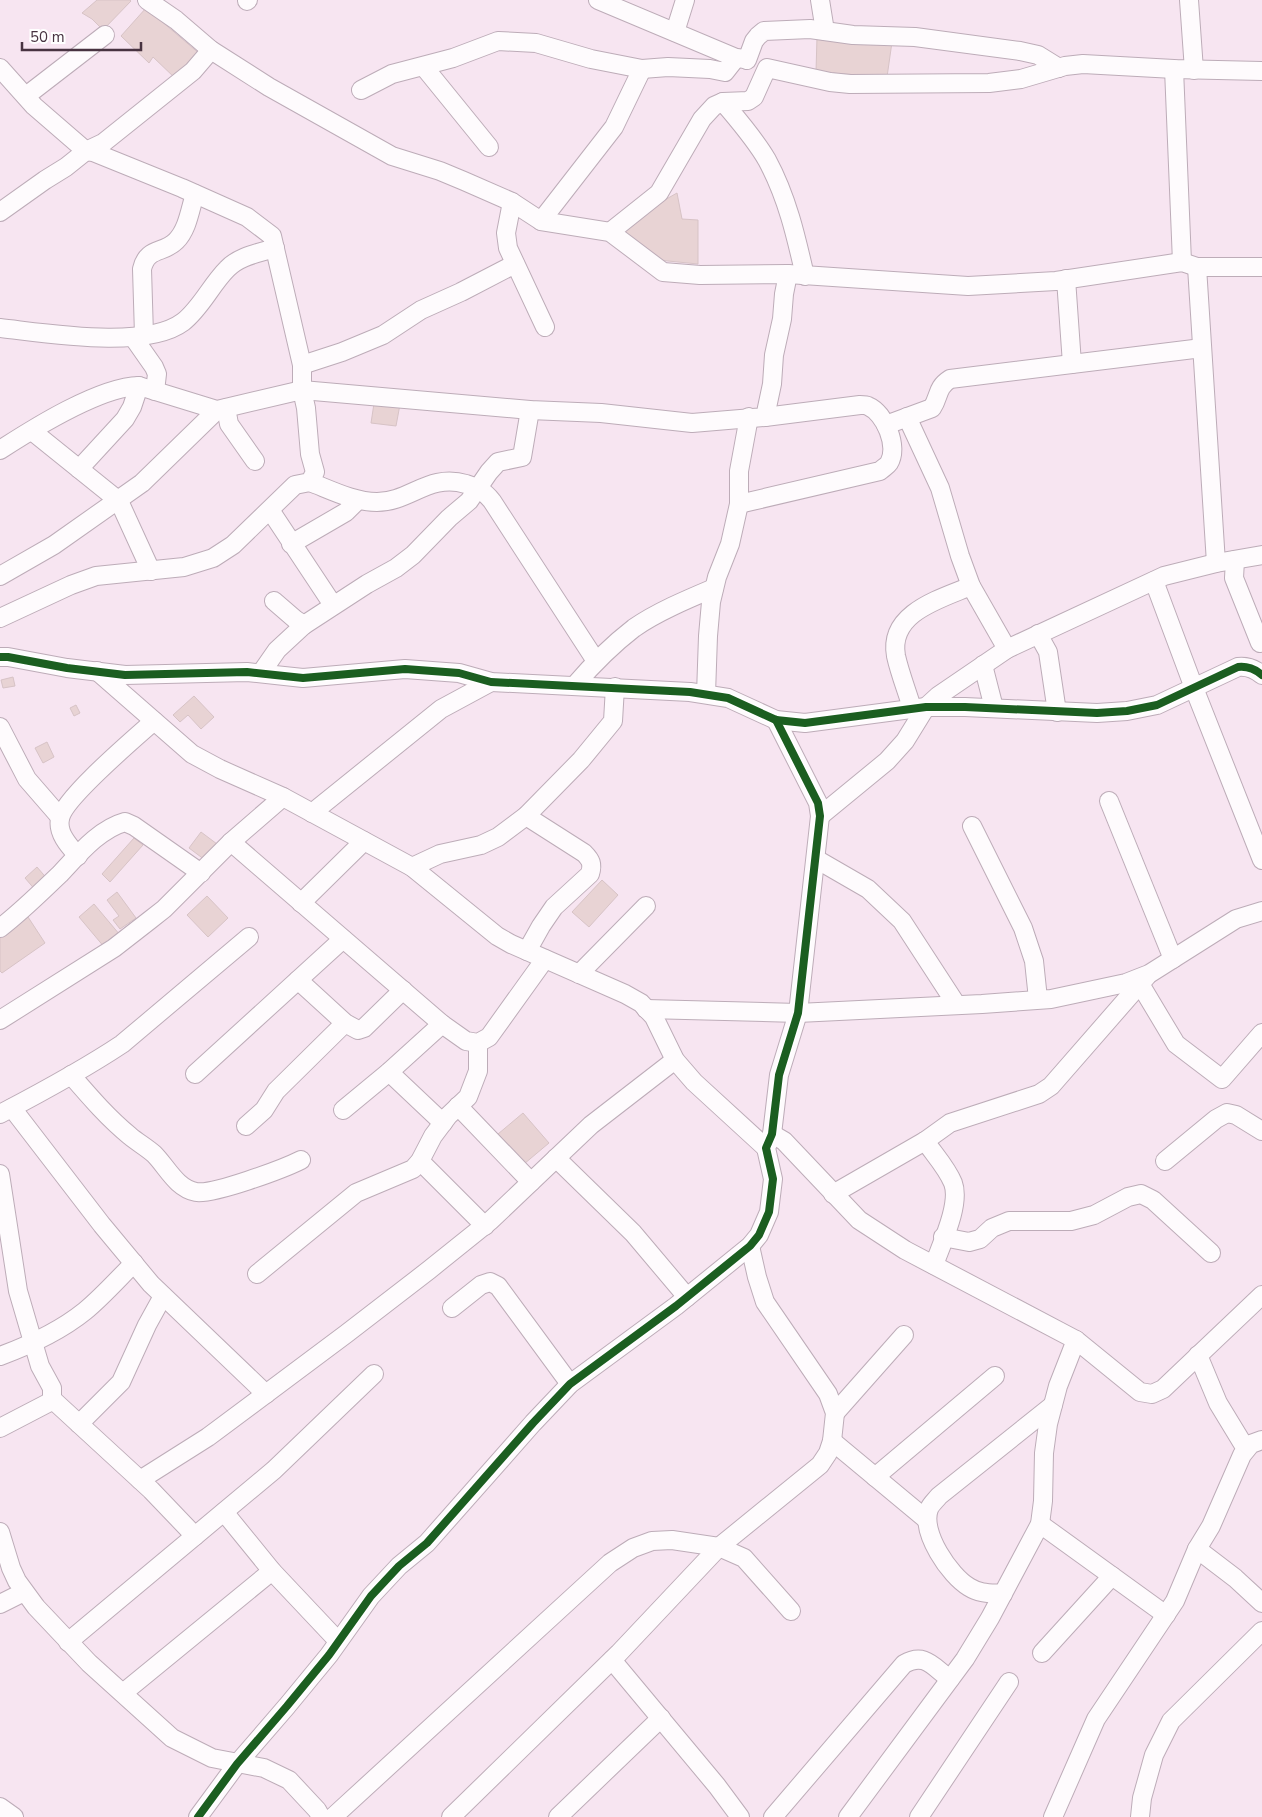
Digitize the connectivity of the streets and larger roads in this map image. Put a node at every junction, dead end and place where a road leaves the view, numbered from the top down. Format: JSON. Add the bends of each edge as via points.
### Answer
{"nodes":[{"id":1,"x":147,"y":0,"type":"edge"},
{"id":2,"x":598,"y":0,"type":"edge"},
{"id":3,"x":685,"y":0,"type":"edge"},
{"id":4,"x":820,"y":0,"type":"edge"},
{"id":5,"x":1189,"y":0,"type":"edge"},
{"id":6,"x":825,"y":31,"type":"junction"},
{"id":7,"x":675,"y":32,"type":"junction"},
{"id":8,"x":105,"y":36,"type":"dead end"},
{"id":9,"x":211,"y":50,"type":"junction"},
{"id":10,"x":742,"y":59,"type":"junction"},
{"id":11,"x":424,"y":67,"type":"junction"},
{"id":12,"x":0,"y":68,"type":"edge"},
{"id":13,"x":767,"y":68,"type":"junction"},
{"id":14,"x":1059,"y":68,"type":"junction"},
{"id":15,"x":642,"y":69,"type":"junction"},
{"id":16,"x":1174,"y":70,"type":"junction"},
{"id":17,"x":1194,"y":70,"type":"junction"},
{"id":18,"x":1262,"y":72,"type":"edge"},
{"id":19,"x":361,"y":90,"type":"dead end"},
{"id":20,"x":26,"y":96,"type":"junction"},
{"id":21,"x":723,"y":102,"type":"junction"},
{"id":22,"x":488,"y":147,"type":"dead end"},
{"id":23,"x":86,"y":151,"type":"junction"},
{"id":24,"x":195,"y":194,"type":"junction"},
{"id":25,"x":512,"y":202,"type":"junction"},
{"id":26,"x":0,"y":212,"type":"edge"},
{"id":27,"x":541,"y":221,"type":"junction"},
{"id":28,"x":610,"y":232,"type":"junction"},
{"id":29,"x":275,"y":248,"type":"junction"},
{"id":30,"x":514,"y":264,"type":"junction"},
{"id":31,"x":1189,"y":264,"type":"junction"},
{"id":32,"x":1262,"y":268,"type":"edge"},
{"id":33,"x":796,"y":275,"type":"junction"},
{"id":34,"x":1066,"y":279,"type":"junction"},
{"id":35,"x":545,"y":327,"type":"dead end"},
{"id":36,"x":0,"y":328,"type":"edge"},
{"id":37,"x":138,"y":336,"type":"junction"},
{"id":38,"x":1202,"y":348,"type":"junction"},
{"id":39,"x":1072,"y":364,"type":"junction"},
{"id":40,"x":302,"y":365,"type":"junction"},
{"id":41,"x":147,"y":389,"type":"junction"},
{"id":42,"x":302,"y":390,"type":"junction"},
{"id":43,"x":222,"y":409,"type":"junction"},
{"id":44,"x":530,"y":410,"type":"junction"},
{"id":45,"x":757,"y":417,"type":"junction"},
{"id":46,"x":907,"y":417,"type":"junction"},
{"id":47,"x":886,"y":425,"type":"junction"},
{"id":48,"x":32,"y":431,"type":"junction"},
{"id":49,"x":0,"y":448,"type":"edge"},
{"id":50,"x":255,"y":461,"type":"dead end"},
{"id":51,"x":79,"y":469,"type":"junction"},
{"id":52,"x":310,"y":482,"type":"junction"},
{"id":53,"x":478,"y":488,"type":"junction"},
{"id":54,"x":358,"y":500,"type":"junction"},
{"id":55,"x":119,"y":501,"type":"junction"},
{"id":56,"x":738,"y":504,"type":"junction"},
{"id":57,"x":270,"y":510,"type":"junction"},
{"id":58,"x":291,"y":544,"type":"junction"},
{"id":59,"x":1262,"y":555,"type":"edge"},
{"id":60,"x":1235,"y":560,"type":"junction"},
{"id":61,"x":1216,"y":563,"type":"junction"},
{"id":62,"x":151,"y":571,"type":"junction"},
{"id":63,"x":0,"y":576,"type":"edge"},
{"id":64,"x":1154,"y":581,"type":"junction"},
{"id":65,"x":972,"y":586,"type":"junction"},
{"id":66,"x":714,"y":588,"type":"junction"},
{"id":67,"x":274,"y":601,"type":"dead end"},
{"id":68,"x":332,"y":606,"type":"junction"},
{"id":69,"x":0,"y":618,"type":"edge"},
{"id":70,"x":304,"y":624,"type":"junction"},
{"id":71,"x":1038,"y":634,"type":"junction"},
{"id":72,"x":1261,"y":642,"type":"edge"},
{"id":73,"x":1007,"y":650,"type":"junction"},
{"id":74,"x":0,"y":657,"type":"edge"},
{"id":75,"x":596,"y":661,"type":"junction"},
{"id":76,"x":983,"y":665,"type":"junction"},
{"id":77,"x":1244,"y":666,"type":"junction"},
{"id":78,"x":97,"y":671,"type":"junction"},
{"id":79,"x":261,"y":673,"type":"junction"},
{"id":80,"x":1262,"y":675,"type":"edge"},
{"id":81,"x":491,"y":682,"type":"junction"},
{"id":82,"x":575,"y":685,"type":"junction"},
{"id":83,"x":615,"y":688,"type":"junction"},
{"id":84,"x":1194,"y":688,"type":"junction"},
{"id":85,"x":706,"y":694,"type":"junction"},
{"id":86,"x":919,"y":708,"type":"junction"},
{"id":87,"x":994,"y":708,"type":"junction"},
{"id":88,"x":1057,"y":712,"type":"junction"},
{"id":89,"x":776,"y":720,"type":"junction"},
{"id":90,"x":154,"y":721,"type":"junction"},
{"id":91,"x":0,"y":727,"type":"edge"},
{"id":92,"x":283,"y":797,"type":"junction"},
{"id":93,"x":1109,"y":801,"type":"dead end"},
{"id":94,"x":312,"y":813,"type":"junction"},
{"id":95,"x":526,"y":816,"type":"junction"},
{"id":96,"x":820,"y":816,"type":"junction"},
{"id":97,"x":60,"y":818,"type":"junction"},
{"id":98,"x":972,"y":826,"type":"dead end"},
{"id":99,"x":364,"y":841,"type":"junction"},
{"id":100,"x":231,"y":842,"type":"junction"},
{"id":101,"x":78,"y":856,"type":"junction"},
{"id":102,"x":816,"y":859,"type":"junction"},
{"id":103,"x":1262,"y":860,"type":"edge"},
{"id":104,"x":412,"y":867,"type":"junction"},
{"id":105,"x":200,"y":873,"type":"junction"},
{"id":106,"x":301,"y":903,"type":"junction"},
{"id":107,"x":646,"y":906,"type":"dead end"},
{"id":108,"x":1262,"y":911,"type":"edge"},
{"id":109,"x":0,"y":928,"type":"edge"},
{"id":110,"x":249,"y":937,"type":"dead end"},
{"id":111,"x":343,"y":939,"type":"junction"},
{"id":112,"x":527,"y":951,"type":"junction"},
{"id":113,"x":545,"y":959,"type":"junction"},
{"id":114,"x":1173,"y":959,"type":"junction"},
{"id":115,"x":580,"y":974,"type":"junction"},
{"id":116,"x":1145,"y":979,"type":"junction"},
{"id":117,"x":298,"y":980,"type":"junction"},
{"id":118,"x":403,"y":990,"type":"junction"},
{"id":119,"x":1038,"y":999,"type":"junction"},
{"id":120,"x":956,"y":1004,"type":"junction"},
{"id":121,"x":646,"y":1009,"type":"junction"},
{"id":122,"x":798,"y":1012,"type":"junction"},
{"id":123,"x":0,"y":1020,"type":"edge"},
{"id":124,"x":345,"y":1023,"type":"junction"},
{"id":125,"x":442,"y":1024,"type":"junction"},
{"id":126,"x":1262,"y":1033,"type":"edge"},
{"id":127,"x":478,"y":1043,"type":"junction"},
{"id":128,"x":675,"y":1060,"type":"junction"},
{"id":129,"x":389,"y":1072,"type":"junction"},
{"id":130,"x":195,"y":1074,"type":"dead end"},
{"id":131,"x":71,"y":1075,"type":"junction"},
{"id":132,"x":458,"y":1106,"type":"junction"},
{"id":133,"x":343,"y":1110,"type":"dead end"},
{"id":134,"x":6,"y":1111,"type":"edge"},
{"id":135,"x":443,"y":1123,"type":"junction"},
{"id":136,"x":246,"y":1126,"type":"dead end"},
{"id":137,"x":1262,"y":1131,"type":"edge"},
{"id":138,"x":769,"y":1141,"type":"junction"},
{"id":139,"x":925,"y":1141,"type":"junction"},
{"id":140,"x":556,"y":1158,"type":"junction"},
{"id":141,"x":301,"y":1160,"type":"dead end"},
{"id":142,"x":420,"y":1161,"type":"junction"},
{"id":143,"x":1164,"y":1161,"type":"dead end"},
{"id":144,"x":0,"y":1174,"type":"edge"},
{"id":145,"x":531,"y":1182,"type":"junction"},
{"id":146,"x":833,"y":1194,"type":"junction"},
{"id":147,"x":484,"y":1226,"type":"junction"},
{"id":148,"x":943,"y":1237,"type":"junction"},
{"id":149,"x":750,"y":1246,"type":"junction"},
{"id":150,"x":1210,"y":1253,"type":"dead end"},
{"id":151,"x":134,"y":1264,"type":"junction"},
{"id":152,"x":934,"y":1265,"type":"junction"},
{"id":153,"x":257,"y":1274,"type":"dead end"},
{"id":154,"x":1262,"y":1295,"type":"edge"},
{"id":155,"x":164,"y":1296,"type":"junction"},
{"id":156,"x":687,"y":1297,"type":"junction"},
{"id":157,"x":452,"y":1308,"type":"dead end"},
{"id":158,"x":904,"y":1336,"type":"dead end"},
{"id":159,"x":1076,"y":1340,"type":"junction"},
{"id":160,"x":33,"y":1344,"type":"junction"},
{"id":161,"x":1198,"y":1355,"type":"junction"},
{"id":162,"x":0,"y":1356,"type":"edge"},
{"id":163,"x":374,"y":1374,"type":"dead end"},
{"id":164,"x":995,"y":1376,"type":"dead end"},
{"id":165,"x":570,"y":1384,"type":"junction"},
{"id":166,"x":266,"y":1394,"type":"junction"},
{"id":167,"x":52,"y":1399,"type":"junction"},
{"id":168,"x":1053,"y":1405,"type":"junction"},
{"id":169,"x":835,"y":1413,"type":"junction"},
{"id":170,"x":80,"y":1424,"type":"junction"},
{"id":171,"x":0,"y":1428,"type":"edge"},
{"id":172,"x":1262,"y":1440,"type":"edge"},
{"id":173,"x":832,"y":1441,"type":"junction"},
{"id":174,"x":1246,"y":1449,"type":"junction"},
{"id":175,"x":875,"y":1477,"type":"junction"},
{"id":176,"x":140,"y":1480,"type":"junction"},
{"id":177,"x":224,"y":1512,"type":"junction"},
{"id":178,"x":927,"y":1520,"type":"junction"},
{"id":179,"x":1040,"y":1524,"type":"junction"},
{"id":180,"x":0,"y":1532,"type":"edge"},
{"id":181,"x":195,"y":1536,"type":"junction"},
{"id":182,"x":719,"y":1547,"type":"junction"},
{"id":183,"x":1197,"y":1549,"type":"junction"},
{"id":184,"x":272,"y":1571,"type":"junction"},
{"id":185,"x":1112,"y":1576,"type":"junction"},
{"id":186,"x":24,"y":1592,"type":"junction"},
{"id":187,"x":1003,"y":1594,"type":"junction"},
{"id":188,"x":1262,"y":1603,"type":"edge"},
{"id":189,"x":0,"y":1604,"type":"edge"},
{"id":190,"x":791,"y":1612,"type":"dead end"},
{"id":191,"x":1166,"y":1615,"type":"junction"},
{"id":192,"x":1262,"y":1632,"type":"edge"},
{"id":193,"x":338,"y":1641,"type":"junction"},
{"id":194,"x":68,"y":1642,"type":"junction"},
{"id":195,"x":1042,"y":1653,"type":"dead end"},
{"id":196,"x":612,"y":1660,"type":"junction"},
{"id":197,"x":950,"y":1679,"type":"junction"},
{"id":198,"x":1009,"y":1682,"type":"dead end"},
{"id":199,"x":123,"y":1693,"type":"junction"},
{"id":200,"x":661,"y":1718,"type":"junction"},
{"id":201,"x":237,"y":1764,"type":"junction"},
{"id":202,"x":0,"y":1807,"type":"edge"},
{"id":203,"x":14,"y":1817,"type":"edge"},
{"id":204,"x":198,"y":1817,"type":"edge"},
{"id":205,"x":321,"y":1817,"type":"edge"},
{"id":206,"x":333,"y":1817,"type":"edge"},
{"id":207,"x":451,"y":1817,"type":"edge"},
{"id":208,"x":558,"y":1817,"type":"edge"},
{"id":209,"x":740,"y":1817,"type":"edge"},
{"id":210,"x":773,"y":1817,"type":"edge"},
{"id":211,"x":848,"y":1817,"type":"edge"},
{"id":212,"x":919,"y":1817,"type":"edge"},
{"id":213,"x":1053,"y":1817,"type":"edge"},
{"id":214,"x":1140,"y":1817,"type":"edge"}],
"edges":[{"from":1,"to":9,"type":"street"},
{"from":2,"to":7,"type":"street"},
{"from":3,"to":7,"type":"street"},
{"from":4,"to":6,"type":"street"},
{"from":5,"to":17,"type":"street"},
{"from":6,"to":10,"type":"street","via":[[764,31]]},
{"from":6,"to":14,"type":"street","via":[[915,37],[1020,51],[1038,55]]},
{"from":7,"to":10,"type":"street"},
{"from":8,"to":20,"type":"street"},
{"from":9,"to":23,"type":"street","via":[[168,92],[103,143]]},
{"from":9,"to":25,"type":"street","via":[[269,87],[392,156],[440,171]]},
{"from":10,"to":13,"type":"street"},
{"from":10,"to":15,"type":"street","via":[[725,72],[668,67]]},
{"from":11,"to":15,"type":"street","via":[[498,41],[536,42],[591,59]]},
{"from":11,"to":19,"type":"street","via":[[392,74]]},
{"from":11,"to":22,"type":"street"},
{"from":12,"to":20,"type":"street"},
{"from":13,"to":14,"type":"street","via":[[850,84],[988,83],[1029,78]]},
{"from":13,"to":21,"type":"street","via":[[754,97],[748,101]]},
{"from":14,"to":16,"type":"street","via":[[1083,64]]},
{"from":15,"to":27,"type":"street","via":[[614,127]]},
{"from":16,"to":17,"type":"street"},
{"from":16,"to":31,"type":"street"},
{"from":17,"to":18,"type":"street"},
{"from":20,"to":23,"type":"street"},
{"from":21,"to":28,"type":"street","via":[[714,106],[702,119],[659,193]]},
{"from":21,"to":33,"type":"street","via":[[770,167],[791,216]]},
{"from":23,"to":24,"type":"street"},
{"from":23,"to":26,"type":"street"},
{"from":24,"to":29,"type":"street","via":[[247,218],[272,236]]},
{"from":24,"to":37,"type":"street","via":[[184,230],[177,240],[146,257],[142,269]]},
{"from":25,"to":27,"type":"street"},
{"from":25,"to":30,"type":"street","via":[[506,233]]},
{"from":27,"to":28,"type":"street"},
{"from":28,"to":33,"type":"street","via":[[663,272]]},
{"from":29,"to":37,"type":"street","via":[[253,254],[228,268],[184,321],[174,327]]},
{"from":29,"to":40,"type":"street"},
{"from":30,"to":35,"type":"street"},
{"from":30,"to":40,"type":"street","via":[[421,310],[383,335]]},
{"from":31,"to":32,"type":"street"},
{"from":31,"to":34,"type":"street"},
{"from":31,"to":38,"type":"street"},
{"from":33,"to":34,"type":"street","via":[[968,286]]},
{"from":33,"to":45,"type":"street","via":[[784,294],[772,384]]},
{"from":34,"to":39,"type":"street"},
{"from":36,"to":37,"type":"street","via":[[111,339]]},
{"from":37,"to":41,"type":"street","via":[[157,374]]},
{"from":38,"to":39,"type":"street"},
{"from":38,"to":61,"type":"street"},
{"from":39,"to":46,"type":"street","via":[[950,379],[942,384],[932,408]]},
{"from":40,"to":42,"type":"street"},
{"from":41,"to":43,"type":"street"},
{"from":41,"to":48,"type":"street","via":[[127,386],[105,394]]},
{"from":41,"to":51,"type":"street","via":[[125,419]]},
{"from":42,"to":43,"type":"street"},
{"from":42,"to":44,"type":"street"},
{"from":42,"to":52,"type":"street","via":[[315,472]]},
{"from":43,"to":50,"type":"street"},
{"from":43,"to":55,"type":"street"},
{"from":44,"to":45,"type":"street","via":[[600,413],[692,423]]},
{"from":44,"to":53,"type":"street","via":[[522,457],[498,462]]},
{"from":45,"to":47,"type":"street","via":[[860,405],[869,406]]},
{"from":45,"to":56,"type":"street","via":[[739,471]]},
{"from":46,"to":47,"type":"street"},
{"from":46,"to":65,"type":"street","via":[[940,488]]},
{"from":47,"to":56,"type":"street","via":[[892,456],[880,471]]},
{"from":48,"to":49,"type":"street"},
{"from":48,"to":51,"type":"street"},
{"from":51,"to":55,"type":"street"},
{"from":52,"to":54,"type":"street"},
{"from":52,"to":57,"type":"street","via":[[295,485]]},
{"from":53,"to":54,"type":"street","via":[[454,480],[442,481],[392,501]]},
{"from":53,"to":68,"type":"street","via":[[469,501],[413,555]]},
{"from":53,"to":75,"type":"street","via":[[492,501]]},
{"from":54,"to":58,"type":"street","via":[[346,512]]},
{"from":55,"to":62,"type":"street"},
{"from":55,"to":63,"type":"street","via":[[54,545]]},
{"from":56,"to":66,"type":"street","via":[[730,544]]},
{"from":57,"to":58,"type":"street"},
{"from":57,"to":62,"type":"street","via":[[233,545],[213,558],[184,567]]},
{"from":58,"to":68,"type":"street"},
{"from":59,"to":60,"type":"street"},
{"from":60,"to":61,"type":"street"},
{"from":60,"to":72,"type":"street","via":[[1234,578]]},
{"from":61,"to":64,"type":"street"},
{"from":62,"to":69,"type":"street","via":[[96,576]]},
{"from":64,"to":71,"type":"street"},
{"from":64,"to":84,"type":"street"},
{"from":65,"to":73,"type":"street"},
{"from":65,"to":86,"type":"street","via":[[928,604],[914,613],[897,634],[896,656]]},
{"from":66,"to":75,"type":"street","via":[[636,627]]},
{"from":66,"to":85,"type":"street"},
{"from":67,"to":70,"type":"street"},
{"from":68,"to":70,"type":"street"},
{"from":70,"to":79,"type":"street","via":[[277,650]]},
{"from":71,"to":73,"type":"street"},
{"from":71,"to":88,"type":"street","via":[[1048,652]]},
{"from":72,"to":77,"type":"street"},
{"from":73,"to":76,"type":"street"},
{"from":74,"to":78,"type":"street"},
{"from":75,"to":82,"type":"street"},
{"from":76,"to":86,"type":"street"},
{"from":76,"to":87,"type":"street"},
{"from":77,"to":80,"type":"street"},
{"from":77,"to":84,"type":"street"},
{"from":78,"to":79,"type":"street","via":[[125,675]]},
{"from":78,"to":90,"type":"street"},
{"from":79,"to":81,"type":"street","via":[[303,678],[405,669],[458,673]]},
{"from":81,"to":82,"type":"street"},
{"from":81,"to":94,"type":"street","via":[[441,709]]},
{"from":82,"to":83,"type":"street"},
{"from":83,"to":85,"type":"street"},
{"from":83,"to":95,"type":"street","via":[[614,722]]},
{"from":84,"to":88,"type":"street","via":[[1158,705],[1143,708],[1098,713]]},
{"from":84,"to":103,"type":"street"},
{"from":85,"to":89,"type":"street","via":[[728,698]]},
{"from":86,"to":87,"type":"street"},
{"from":86,"to":89,"type":"street","via":[[805,723]]},
{"from":86,"to":96,"type":"street","via":[[905,741],[887,761]]},
{"from":87,"to":88,"type":"street"},
{"from":89,"to":96,"type":"street","via":[[818,803]]},
{"from":90,"to":92,"type":"street","via":[[192,754]]},
{"from":90,"to":97,"type":"street","via":[[93,776],[65,806]]},
{"from":91,"to":97,"type":"street","via":[[26,779]]},
{"from":92,"to":94,"type":"street"},
{"from":92,"to":100,"type":"street"},
{"from":93,"to":114,"type":"street"},
{"from":94,"to":99,"type":"street"},
{"from":95,"to":104,"type":"street","via":[[481,845],[440,854]]},
{"from":95,"to":112,"type":"street","via":[[584,853],[592,868],[590,874],[554,907]]},
{"from":96,"to":102,"type":"street"},
{"from":97,"to":101,"type":"street","via":[[66,841]]},
{"from":98,"to":119,"type":"street","via":[[1022,928],[1034,961]]},
{"from":99,"to":104,"type":"street"},
{"from":99,"to":106,"type":"street"},
{"from":100,"to":105,"type":"street"},
{"from":100,"to":106,"type":"street"},
{"from":101,"to":105,"type":"street","via":[[116,824],[125,822]]},
{"from":101,"to":109,"type":"street"},
{"from":102,"to":120,"type":"street","via":[[868,889],[902,921]]},
{"from":102,"to":122,"type":"street"},
{"from":104,"to":112,"type":"street","via":[[497,936]]},
{"from":105,"to":123,"type":"street","via":[[164,909],[114,948]]},
{"from":106,"to":111,"type":"street"},
{"from":107,"to":115,"type":"street"},
{"from":108,"to":114,"type":"street","via":[[1236,919]]},
{"from":110,"to":131,"type":"street","via":[[122,1044]]},
{"from":111,"to":117,"type":"street"},
{"from":111,"to":118,"type":"street"},
{"from":112,"to":113,"type":"street"},
{"from":113,"to":115,"type":"street"},
{"from":113,"to":127,"type":"street","via":[[489,1038]]},
{"from":114,"to":116,"type":"street"},
{"from":115,"to":121,"type":"street","via":[[624,994]]},
{"from":116,"to":119,"type":"street"},
{"from":116,"to":126,"type":"street","via":[[1176,1044],[1222,1080]]},
{"from":116,"to":139,"type":"street","via":[[1051,1086],[1039,1094],[950,1123]]},
{"from":117,"to":124,"type":"street"},
{"from":117,"to":130,"type":"street"},
{"from":118,"to":124,"type":"street","via":[[364,1028],[358,1030]]},
{"from":118,"to":125,"type":"street"},
{"from":119,"to":120,"type":"street"},
{"from":120,"to":122,"type":"street"},
{"from":121,"to":122,"type":"street"},
{"from":121,"to":128,"type":"street","via":[[654,1018]]},
{"from":122,"to":138,"type":"street","via":[[779,1075]]},
{"from":124,"to":136,"type":"street","via":[[276,1091],[264,1110]]},
{"from":125,"to":127,"type":"street","via":[[466,1041]]},
{"from":125,"to":129,"type":"street"},
{"from":127,"to":132,"type":"street","via":[[474,1086],[468,1098]]},
{"from":128,"to":138,"type":"street","via":[[694,1082]]},
{"from":128,"to":140,"type":"street","via":[[591,1125]]},
{"from":129,"to":133,"type":"street"},
{"from":129,"to":135,"type":"street"},
{"from":131,"to":134,"type":"street"},
{"from":131,"to":141,"type":"street","via":[[104,1113],[153,1153],[184,1188],[196,1192],[219,1190]]},
{"from":132,"to":135,"type":"street"},
{"from":132,"to":145,"type":"street"},
{"from":134,"to":151,"type":"street"},
{"from":135,"to":142,"type":"street"},
{"from":137,"to":143,"type":"street","via":[[1236,1115],[1227,1114],[1216,1119]]},
{"from":138,"to":146,"type":"street","via":[[784,1141]]},
{"from":138,"to":149,"type":"street","via":[[772,1179],[769,1212]]},
{"from":139,"to":146,"type":"street"},
{"from":139,"to":148,"type":"street","via":[[954,1184],[954,1205]]},
{"from":140,"to":145,"type":"street"},
{"from":140,"to":156,"type":"street","via":[[633,1233]]},
{"from":142,"to":147,"type":"street"},
{"from":142,"to":153,"type":"street","via":[[406,1173],[356,1193]]},
{"from":144,"to":160,"type":"street","via":[[18,1292]]},
{"from":145,"to":147,"type":"street"},
{"from":146,"to":152,"type":"street","via":[[880,1235]]},
{"from":147,"to":166,"type":"street"},
{"from":148,"to":150,"type":"street","via":[[969,1242],[1009,1221],[1071,1221],[1094,1215],[1128,1197],[1141,1194],[1153,1200]]},
{"from":148,"to":152,"type":"street"},
{"from":149,"to":156,"type":"street"},
{"from":149,"to":169,"type":"street","via":[[766,1302],[828,1394]]},
{"from":151,"to":155,"type":"street"},
{"from":151,"to":160,"type":"street","via":[[84,1312]]},
{"from":152,"to":159,"type":"street"},
{"from":154,"to":161,"type":"street"},
{"from":155,"to":166,"type":"street"},
{"from":155,"to":170,"type":"street","via":[[120,1382]]},
{"from":156,"to":165,"type":"street"},
{"from":157,"to":165,"type":"street","via":[[481,1286],[490,1282],[498,1286]]},
{"from":158,"to":169,"type":"street"},
{"from":159,"to":161,"type":"street","via":[[1140,1392],[1152,1394],[1162,1389]]},
{"from":159,"to":168,"type":"street"},
{"from":160,"to":162,"type":"street"},
{"from":160,"to":167,"type":"street","via":[[52,1388]]},
{"from":161,"to":174,"type":"street","via":[[1218,1403]]},
{"from":163,"to":177,"type":"street","via":[[274,1470]]},
{"from":164,"to":175,"type":"street"},
{"from":165,"to":193,"type":"street","via":[[427,1543],[399,1566],[371,1596]]},
{"from":166,"to":176,"type":"street","via":[[208,1437]]},
{"from":167,"to":170,"type":"street"},
{"from":167,"to":171,"type":"street"},
{"from":168,"to":178,"type":"street","via":[[939,1496],[929,1508]]},
{"from":168,"to":179,"type":"street","via":[[1044,1453]]},
{"from":169,"to":173,"type":"street"},
{"from":170,"to":176,"type":"street"},
{"from":172,"to":174,"type":"street"},
{"from":173,"to":175,"type":"street"},
{"from":173,"to":182,"type":"street","via":[[820,1465]]},
{"from":174,"to":183,"type":"street"},
{"from":175,"to":178,"type":"street"},
{"from":176,"to":181,"type":"street"},
{"from":177,"to":181,"type":"street"},
{"from":177,"to":184,"type":"street"},
{"from":178,"to":187,"type":"street","via":[[931,1541],[954,1574],[969,1587],[984,1593]]},
{"from":179,"to":185,"type":"street"},
{"from":179,"to":187,"type":"street"},
{"from":180,"to":186,"type":"street","via":[[11,1568]]},
{"from":181,"to":194,"type":"street"},
{"from":182,"to":190,"type":"street","via":[[744,1558]]},
{"from":182,"to":196,"type":"street"},
{"from":182,"to":206,"type":"street","via":[[672,1540],[652,1541],[633,1548],[610,1563]]},
{"from":183,"to":188,"type":"street"},
{"from":183,"to":191,"type":"street"},
{"from":184,"to":193,"type":"street"},
{"from":184,"to":199,"type":"street"},
{"from":185,"to":191,"type":"street"},
{"from":185,"to":195,"type":"street"},
{"from":186,"to":189,"type":"street"},
{"from":186,"to":194,"type":"street"},
{"from":187,"to":197,"type":"street","via":[[966,1659]]},
{"from":191,"to":213,"type":"street","via":[[1096,1718]]},
{"from":192,"to":214,"type":"street","via":[[1170,1721],[1154,1755]]},
{"from":193,"to":201,"type":"street","via":[[288,1706]]},
{"from":194,"to":199,"type":"street"},
{"from":196,"to":200,"type":"street"},
{"from":196,"to":207,"type":"street"},
{"from":197,"to":210,"type":"street","via":[[924,1659],[904,1664]]},
{"from":197,"to":211,"type":"street"},
{"from":198,"to":212,"type":"street"},
{"from":199,"to":201,"type":"street","via":[[172,1738],[212,1758]]},
{"from":200,"to":208,"type":"street"},
{"from":200,"to":209,"type":"street"},
{"from":201,"to":204,"type":"street"},
{"from":201,"to":205,"type":"street","via":[[264,1768],[289,1780]]},
{"from":202,"to":203,"type":"street"}]}
